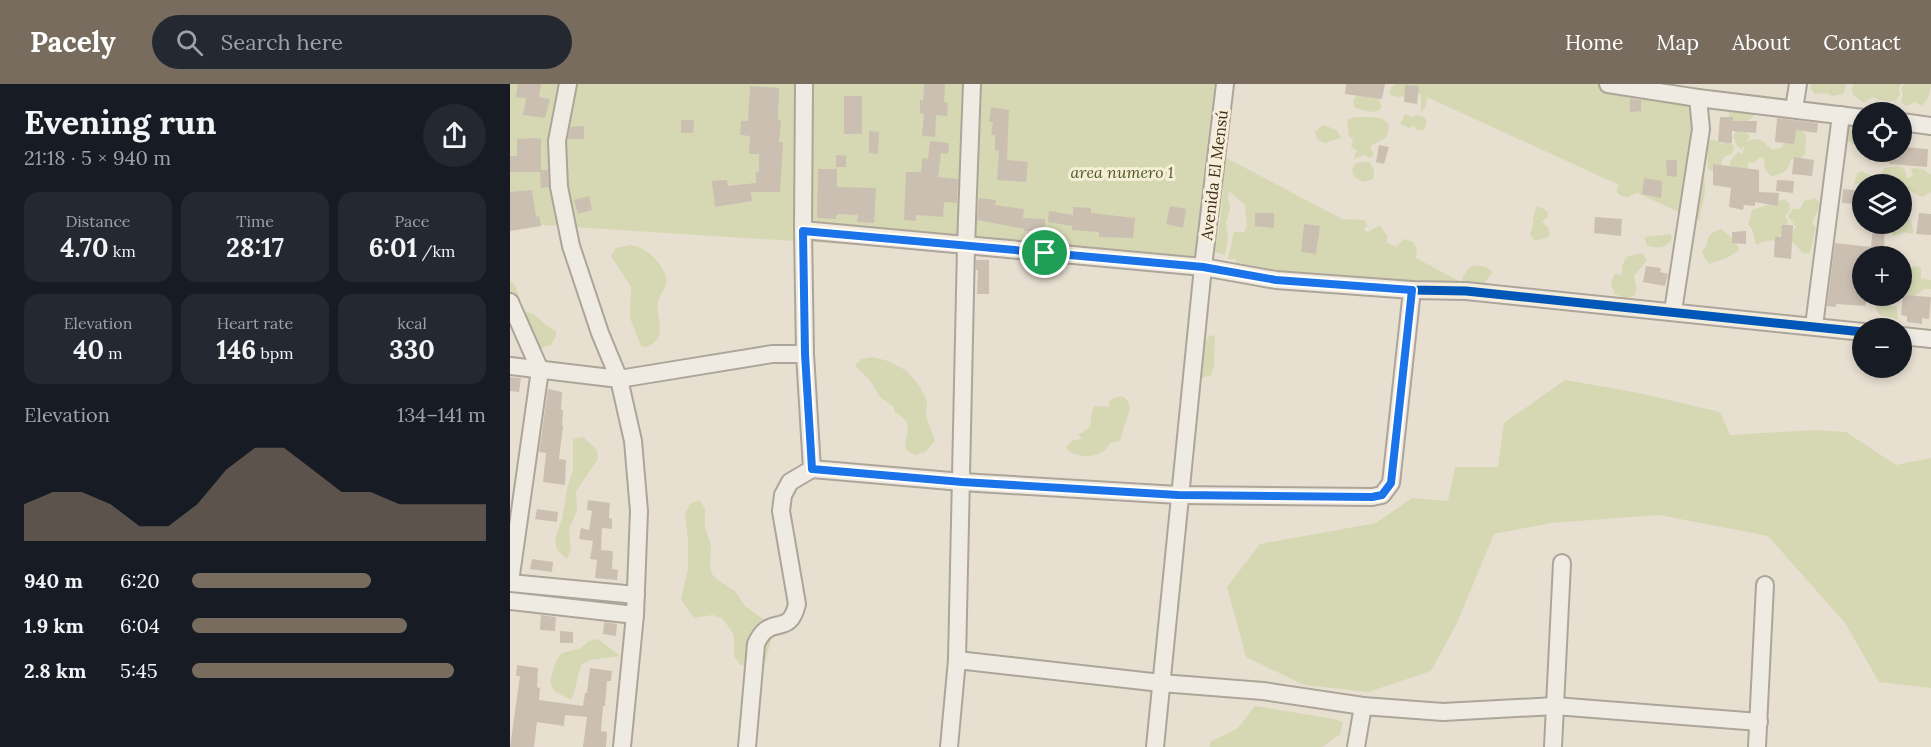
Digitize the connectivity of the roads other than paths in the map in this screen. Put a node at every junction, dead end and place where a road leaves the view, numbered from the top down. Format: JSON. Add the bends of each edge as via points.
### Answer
{"nodes":[{"id":1,"x":568,"y":84,"type":"edge"},
{"id":2,"x":804,"y":84,"type":"edge"},
{"id":3,"x":972,"y":84,"type":"edge"},
{"id":4,"x":1225,"y":84,"type":"edge"},
{"id":5,"x":1608,"y":84,"type":"edge"},
{"id":6,"x":1798,"y":84,"type":"edge"},
{"id":7,"x":1698,"y":98,"type":"junction"},
{"id":8,"x":1794,"y":109,"type":"junction"},
{"id":9,"x":1841,"y":115,"type":"junction"},
{"id":10,"x":1852,"y":116,"type":"edge"},
{"id":11,"x":1912,"y":124,"type":"edge"},
{"id":12,"x":1931,"y":126,"type":"edge"},
{"id":13,"x":803,"y":231,"type":"junction"},
{"id":14,"x":966,"y":246,"type":"junction"},
{"id":15,"x":1203,"y":267,"type":"junction"},
{"id":16,"x":1412,"y":290,"type":"junction"},
{"id":17,"x":510,"y":302,"type":"edge"},
{"id":18,"x":1672,"y":311,"type":"junction"},
{"id":19,"x":1814,"y":327,"type":"junction"},
{"id":20,"x":1852,"y":331,"type":"edge"},
{"id":21,"x":1912,"y":337,"type":"edge"},
{"id":22,"x":1931,"y":339,"type":"edge"},
{"id":23,"x":805,"y":354,"type":"junction"},
{"id":24,"x":510,"y":366,"type":"edge"},
{"id":25,"x":540,"y":370,"type":"junction"},
{"id":26,"x":619,"y":378,"type":"junction"},
{"id":27,"x":812,"y":469,"type":"junction"},
{"id":28,"x":962,"y":482,"type":"junction"},
{"id":29,"x":1180,"y":495,"type":"junction"},
{"id":30,"x":1562,"y":563,"type":"dead end"},
{"id":31,"x":510,"y":583,"type":"edge"},
{"id":32,"x":1765,"y":585,"type":"dead end"},
{"id":33,"x":636,"y":595,"type":"junction"},
{"id":34,"x":510,"y":601,"type":"edge"},
{"id":35,"x":635,"y":615,"type":"junction"},
{"id":36,"x":957,"y":660,"type":"junction"},
{"id":37,"x":1161,"y":683,"type":"junction"},
{"id":38,"x":1363,"y":706,"type":"junction"},
{"id":39,"x":1555,"y":706,"type":"junction"},
{"id":40,"x":1759,"y":722,"type":"junction"},
{"id":41,"x":622,"y":747,"type":"edge"},
{"id":42,"x":747,"y":747,"type":"edge"},
{"id":43,"x":949,"y":747,"type":"edge"},
{"id":44,"x":1155,"y":747,"type":"edge"},
{"id":45,"x":1356,"y":747,"type":"edge"},
{"id":46,"x":1553,"y":747,"type":"edge"},
{"id":47,"x":1757,"y":747,"type":"edge"}],
"edges":[{"from":1,"to":26,"type":"street","via":[[557,141],[559,187],[572,246]]},
{"from":2,"to":13,"type":"street"},
{"from":3,"to":14,"type":"street"},
{"from":4,"to":15,"type":"street","name":"Avenida El Mensú"},
{"from":5,"to":7,"type":"street"},
{"from":6,"to":8,"type":"street"},
{"from":7,"to":8,"type":"street"},
{"from":7,"to":18,"type":"street","via":[[1701,129]]},
{"from":8,"to":9,"type":"street"},
{"from":9,"to":10,"type":"street"},
{"from":9,"to":19,"type":"street"},
{"from":11,"to":12,"type":"street"},
{"from":13,"to":14,"type":"street"},
{"from":13,"to":23,"type":"street"},
{"from":14,"to":15,"type":"street"},
{"from":14,"to":28,"type":"street"},
{"from":15,"to":16,"type":"street","via":[[1276,280]]},
{"from":15,"to":29,"type":"street","name":"Avenida El Mensú"},
{"from":16,"to":18,"type":"street","via":[[1466,291]]},
{"from":16,"to":29,"type":"street","via":[[1391,483],[1382,495]]},
{"from":17,"to":25,"type":"street"},
{"from":18,"to":19,"type":"street"},
{"from":19,"to":20,"type":"street"},
{"from":21,"to":22,"type":"street"},
{"from":23,"to":26,"type":"street","via":[[772,354]]},
{"from":23,"to":27,"type":"street"},
{"from":24,"to":25,"type":"street"},
{"from":25,"to":26,"type":"street"},
{"from":25,"to":31,"type":"street"},
{"from":26,"to":33,"type":"street","via":[[633,441],[639,511]]},
{"from":27,"to":28,"type":"street"},
{"from":27,"to":42,"type":"street","via":[[790,482],[783,495],[781,511],[797,604],[788,623],[761,632],[756,644]]},
{"from":28,"to":29,"type":"street"},
{"from":28,"to":36,"type":"street"},
{"from":29,"to":37,"type":"street","name":"Avenida El Mensú"},
{"from":30,"to":39,"type":"street"},
{"from":31,"to":33,"type":"street"},
{"from":32,"to":40,"type":"street"},
{"from":33,"to":35,"type":"street"},
{"from":34,"to":35,"type":"street"},
{"from":35,"to":41,"type":"street"},
{"from":36,"to":37,"type":"street"},
{"from":36,"to":43,"type":"street"},
{"from":37,"to":38,"type":"street","via":[[1263,691]]},
{"from":37,"to":44,"type":"street","name":"Avenida El Mensú"},
{"from":38,"to":39,"type":"street","via":[[1443,711]]},
{"from":38,"to":45,"type":"street"},
{"from":39,"to":40,"type":"street"},
{"from":39,"to":46,"type":"street"},
{"from":40,"to":47,"type":"street"}]}
